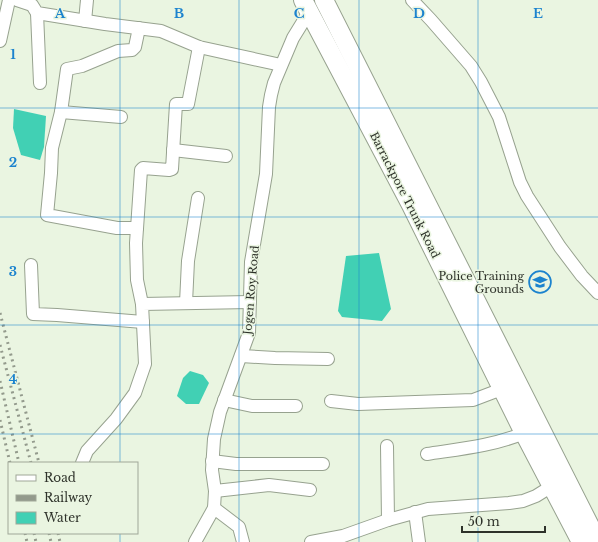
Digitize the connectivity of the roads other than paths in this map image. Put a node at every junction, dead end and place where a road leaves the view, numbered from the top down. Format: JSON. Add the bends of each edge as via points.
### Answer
{"nodes":[{"id":1,"x":9,"y":0,"type":"edge"},
{"id":2,"x":18,"y":0,"type":"edge"},
{"id":3,"x":87,"y":0,"type":"edge"},
{"id":4,"x":324,"y":0,"type":"edge"},
{"id":5,"x":412,"y":0,"type":"edge"},
{"id":6,"x":306,"y":6,"type":"edge"},
{"id":7,"x":37,"y":13,"type":"junction"},
{"id":8,"x":85,"y":21,"type":"junction"},
{"id":9,"x":139,"y":28,"type":"junction"},
{"id":10,"x":0,"y":41,"type":"edge"},
{"id":11,"x":199,"y":47,"type":"junction"},
{"id":12,"x":281,"y":65,"type":"junction"},
{"id":13,"x":40,"y":83,"type":"dead end"},
{"id":14,"x":61,"y":112,"type":"junction"},
{"id":15,"x":121,"y":116,"type":"dead end"},
{"id":16,"x":173,"y":150,"type":"junction"},
{"id":17,"x":226,"y":156,"type":"dead end"},
{"id":18,"x":198,"y":198,"type":"dead end"},
{"id":19,"x":136,"y":228,"type":"junction"},
{"id":20,"x":31,"y":265,"type":"dead end"},
{"id":21,"x":598,"y":293,"type":"edge"},
{"id":22,"x":250,"y":302,"type":"junction"},
{"id":23,"x":186,"y":303,"type":"junction"},
{"id":24,"x":142,"y":304,"type":"junction"},
{"id":25,"x":143,"y":322,"type":"junction"},
{"id":26,"x":241,"y":356,"type":"junction"},
{"id":27,"x":328,"y":360,"type":"dead end"},
{"id":28,"x":502,"y":389,"type":"junction"},
{"id":29,"x":224,"y":400,"type":"junction"},
{"id":30,"x":331,"y":401,"type":"dead end"},
{"id":31,"x":296,"y":406,"type":"dead end"},
{"id":32,"x":524,"y":433,"type":"junction"},
{"id":33,"x":387,"y":446,"type":"dead end"},
{"id":34,"x":427,"y":454,"type":"dead end"},
{"id":35,"x":212,"y":461,"type":"junction"},
{"id":36,"x":82,"y":462,"type":"edge"},
{"id":37,"x":323,"y":464,"type":"dead end"},
{"id":38,"x":552,"y":486,"type":"junction"},
{"id":39,"x":310,"y":490,"type":"dead end"},
{"id":40,"x":215,"y":491,"type":"junction"},
{"id":41,"x":214,"y":508,"type":"junction"},
{"id":42,"x":415,"y":512,"type":"junction"},
{"id":43,"x":388,"y":520,"type":"junction"},
{"id":44,"x":195,"y":542,"type":"edge"},
{"id":45,"x":243,"y":542,"type":"edge"},
{"id":46,"x":311,"y":542,"type":"edge"},
{"id":47,"x":419,"y":542,"type":"edge"},
{"id":48,"x":581,"y":542,"type":"edge"},
{"id":49,"x":598,"y":542,"type":"edge"}],
"edges":[{"from":1,"to":10,"type":"street"},
{"from":2,"to":7,"type":"street","via":[[32,5]]},
{"from":3,"to":8,"type":"street"},
{"from":4,"to":49,"type":"main road","name":"Barrackpore Trunk Road"},
{"from":5,"to":21,"type":"street","via":[[471,66],[499,116],[527,196],[560,247]]},
{"from":6,"to":12,"type":"street","name":"Jogen Roy Road"},
{"from":6,"to":28,"type":"main road","name":"Barrackpore Trunk Road","via":[[412,205]]},
{"from":7,"to":8,"type":"street"},
{"from":7,"to":13,"type":"street"},
{"from":8,"to":9,"type":"street"},
{"from":9,"to":11,"type":"street","via":[[161,31]]},
{"from":9,"to":14,"type":"street","via":[[132,50],[118,51],[82,66],[67,69]]},
{"from":11,"to":12,"type":"street"},
{"from":11,"to":16,"type":"street","via":[[188,104],[176,104]]},
{"from":12,"to":22,"type":"street","name":"Jogen Roy Road","via":[[274,82],[269,108],[267,164],[251,262]]},
{"from":14,"to":15,"type":"street"},
{"from":14,"to":19,"type":"street","via":[[52,148],[47,215],[117,228]]},
{"from":16,"to":17,"type":"street"},
{"from":16,"to":19,"type":"street","via":[[171,170],[141,170]]},
{"from":18,"to":23,"type":"street","via":[[188,261]]},
{"from":19,"to":24,"type":"street","via":[[137,280]]},
{"from":20,"to":25,"type":"street","via":[[33,314]]},
{"from":22,"to":23,"type":"street"},
{"from":22,"to":26,"type":"street","name":"Jogen Roy Road","via":[[249,333]]},
{"from":23,"to":24,"type":"street"},
{"from":24,"to":25,"type":"street"},
{"from":25,"to":36,"type":"street","via":[[145,364],[135,393],[87,451]]},
{"from":26,"to":27,"type":"street"},
{"from":26,"to":29,"type":"street","name":"Jogen Roy Road"},
{"from":28,"to":30,"type":"street","via":[[473,400],[358,404]]},
{"from":28,"to":32,"type":"main road","name":"Barrackpore Trunk Road"},
{"from":29,"to":31,"type":"street","via":[[252,406]]},
{"from":29,"to":35,"type":"street","name":"Jogen Roy Road","via":[[214,439]]},
{"from":32,"to":34,"type":"street","via":[[505,441]]},
{"from":32,"to":38,"type":"main road","name":"Barrackpore Trunk Road"},
{"from":33,"to":43,"type":"street"},
{"from":35,"to":37,"type":"street","via":[[236,464]]},
{"from":35,"to":40,"type":"street","name":"Jogen Roy Road"},
{"from":38,"to":42,"type":"street","via":[[536,496],[509,503]]},
{"from":38,"to":48,"type":"main road","name":"Barrackpore Trunk Road"},
{"from":39,"to":40,"type":"street","via":[[269,485]]},
{"from":40,"to":41,"type":"street","name":"Jogen Roy Road"},
{"from":41,"to":44,"type":"street","name":"Jogen Roy Road"},
{"from":41,"to":45,"type":"street","via":[[239,526]]},
{"from":42,"to":43,"type":"street"},
{"from":42,"to":47,"type":"street"},
{"from":43,"to":46,"type":"street","via":[[343,536]]}]}
